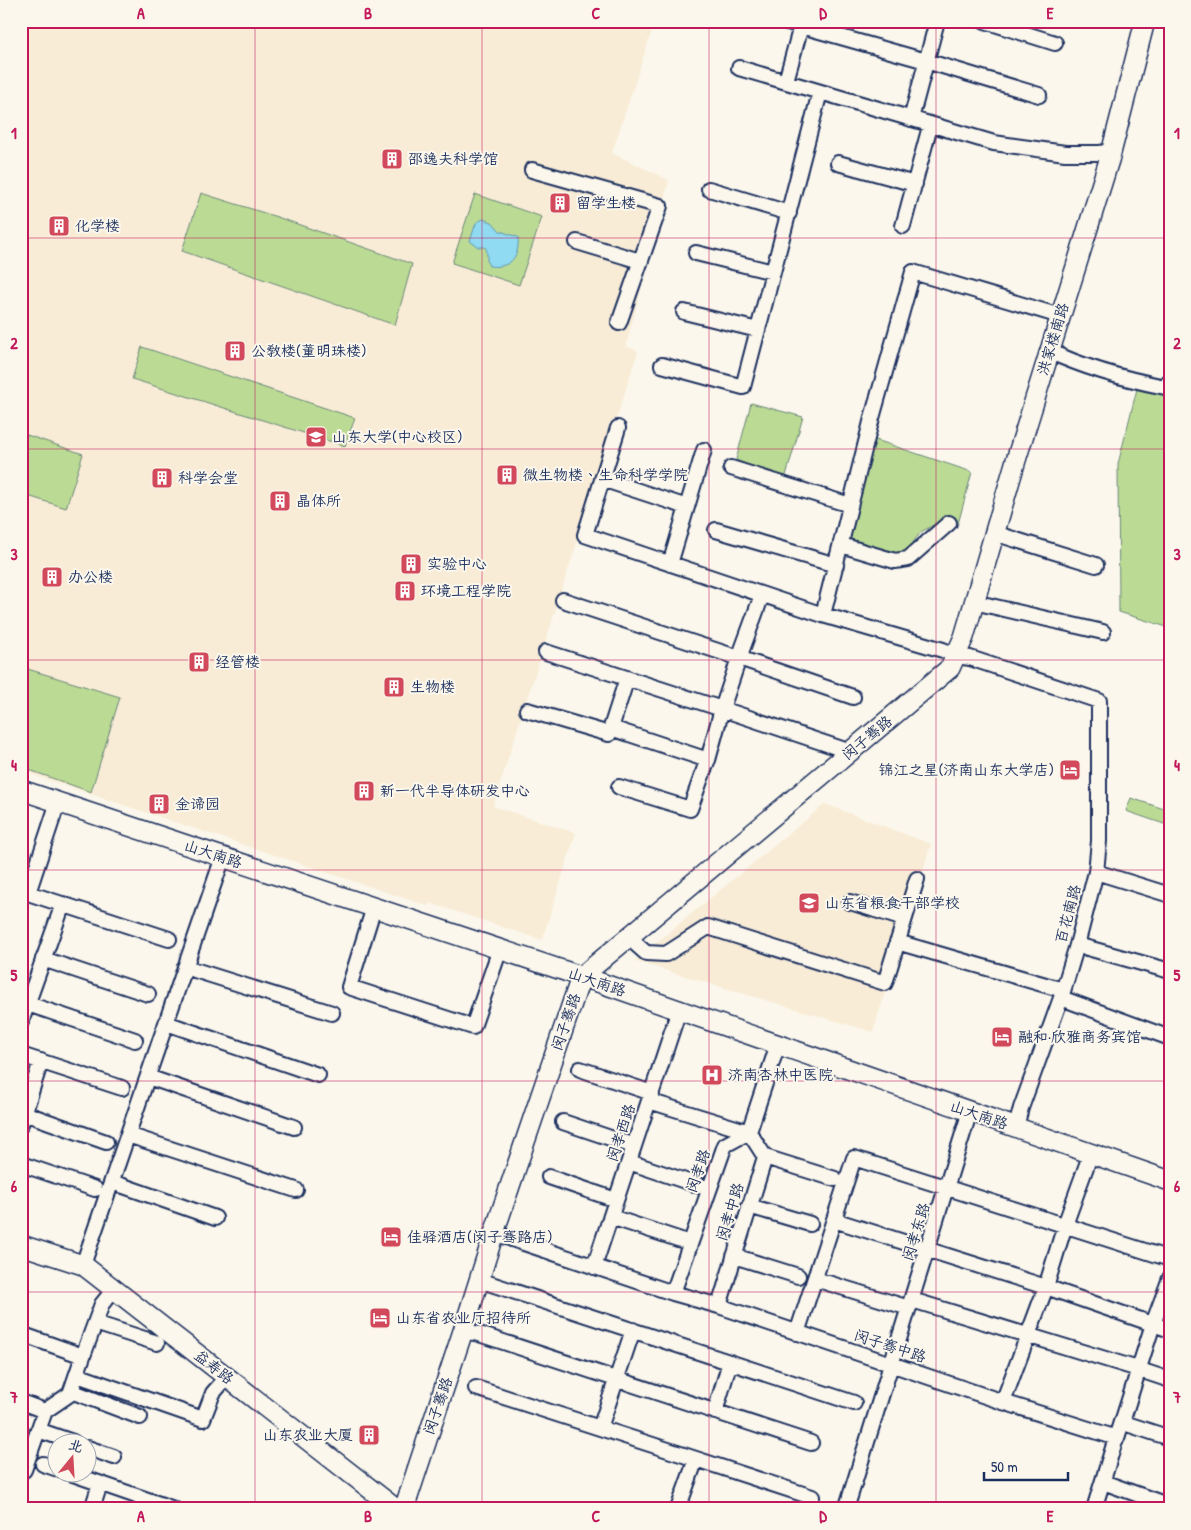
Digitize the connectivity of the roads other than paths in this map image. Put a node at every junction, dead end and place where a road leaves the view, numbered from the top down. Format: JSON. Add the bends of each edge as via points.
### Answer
{"nodes":[{"id":1,"x":784,"y":21,"type":"edge"},
{"id":2,"x":937,"y":21,"type":"edge"},
{"id":3,"x":985,"y":21,"type":"edge"},
{"id":4,"x":1145,"y":21,"type":"edge"},
{"id":5,"x":801,"y":26,"type":"junction"},
{"id":6,"x":1055,"y":43,"type":"dead end"},
{"id":7,"x":926,"y":61,"type":"junction"},
{"id":8,"x":740,"y":68,"type":"dead end"},
{"id":9,"x":786,"y":81,"type":"junction"},
{"id":10,"x":820,"y":92,"type":"junction"},
{"id":11,"x":1039,"y":96,"type":"dead end"},
{"id":12,"x":914,"y":120,"type":"junction"},
{"id":13,"x":929,"y":130,"type":"junction"},
{"id":14,"x":1111,"y":154,"type":"junction"},
{"id":15,"x":838,"y":163,"type":"dead end"},
{"id":16,"x":532,"y":170,"type":"dead end"},
{"id":17,"x":915,"y":184,"type":"junction"},
{"id":18,"x":709,"y":189,"type":"dead end"},
{"id":19,"x":789,"y":213,"type":"junction"},
{"id":20,"x":903,"y":226,"type":"dead end"},
{"id":21,"x":577,"y":242,"type":"dead end"},
{"id":22,"x":696,"y":253,"type":"dead end"},
{"id":23,"x":640,"y":262,"type":"junction"},
{"id":24,"x":773,"y":272,"type":"junction"},
{"id":25,"x":684,"y":312,"type":"dead end"},
{"id":26,"x":1060,"y":316,"type":"junction"},
{"id":27,"x":619,"y":323,"type":"dead end"},
{"id":28,"x":758,"y":330,"type":"junction"},
{"id":29,"x":1049,"y":350,"type":"junction"},
{"id":30,"x":662,"y":365,"type":"dead end"},
{"id":31,"x":1170,"y":380,"type":"edge"},
{"id":32,"x":618,"y":428,"type":"dead end"},
{"id":33,"x":704,"y":450,"type":"dead end"},
{"id":34,"x":731,"y":468,"type":"dead end"},
{"id":35,"x":602,"y":479,"type":"junction"},
{"id":36,"x":850,"y":505,"type":"junction"},
{"id":37,"x":687,"y":507,"type":"junction"},
{"id":38,"x":949,"y":524,"type":"dead end"},
{"id":39,"x":716,"y":530,"type":"dead end"},
{"id":40,"x":994,"y":532,"type":"junction"},
{"id":41,"x":841,"y":545,"type":"junction"},
{"id":42,"x":670,"y":564,"type":"junction"},
{"id":43,"x":836,"y":565,"type":"junction"},
{"id":44,"x":1096,"y":565,"type":"dead end"},
{"id":45,"x":762,"y":595,"type":"junction"},
{"id":46,"x":563,"y":600,"type":"dead end"},
{"id":47,"x":974,"y":602,"type":"junction"},
{"id":48,"x":823,"y":616,"type":"junction"},
{"id":49,"x":1103,"y":632,"type":"dead end"},
{"id":50,"x":546,"y":652,"type":"dead end"},
{"id":51,"x":957,"y":656,"type":"junction"},
{"id":52,"x":738,"y":658,"type":"junction"},
{"id":53,"x":628,"y":678,"type":"junction"},
{"id":54,"x":853,"y":697,"type":"dead end"},
{"id":55,"x":722,"y":709,"type":"junction"},
{"id":56,"x":527,"y":710,"type":"dead end"},
{"id":57,"x":611,"y":728,"type":"junction"},
{"id":58,"x":851,"y":752,"type":"junction"},
{"id":59,"x":709,"y":756,"type":"junction"},
{"id":60,"x":619,"y":788,"type":"dead end"},
{"id":61,"x":21,"y":790,"type":"edge"},
{"id":62,"x":58,"y":802,"type":"junction"},
{"id":63,"x":223,"y":857,"type":"junction"},
{"id":64,"x":1096,"y":872,"type":"junction"},
{"id":65,"x":917,"y":878,"type":"dead end"},
{"id":66,"x":24,"y":892,"type":"edge"},
{"id":67,"x":1170,"y":895,"type":"edge"},
{"id":68,"x":850,"y":902,"type":"dead end"},
{"id":69,"x":63,"y":904,"type":"junction"},
{"id":70,"x":374,"y":908,"type":"junction"},
{"id":71,"x":904,"y":919,"type":"junction"},
{"id":72,"x":629,"y":938,"type":"junction"},
{"id":73,"x":169,"y":940,"type":"dead end"},
{"id":74,"x":897,"y":942,"type":"junction"},
{"id":75,"x":1077,"y":945,"type":"junction"},
{"id":76,"x":500,"y":949,"type":"junction"},
{"id":77,"x":44,"y":959,"type":"junction"},
{"id":78,"x":185,"y":967,"type":"junction"},
{"id":79,"x":1170,"y":971,"type":"edge"},
{"id":80,"x":581,"y":976,"type":"junction"},
{"id":81,"x":148,"y":994,"type":"dead end"},
{"id":82,"x":1062,"y":994,"type":"junction"},
{"id":83,"x":28,"y":1004,"type":"junction"},
{"id":84,"x":679,"y":1010,"type":"junction"},
{"id":85,"x":332,"y":1013,"type":"dead end"},
{"id":86,"x":21,"y":1022,"type":"edge"},
{"id":87,"x":166,"y":1023,"type":"junction"},
{"id":88,"x":1170,"y":1038,"type":"edge"},
{"id":89,"x":135,"y":1040,"type":"dead end"},
{"id":90,"x":778,"y":1044,"type":"junction"},
{"id":91,"x":21,"y":1055,"type":"edge"},
{"id":92,"x":42,"y":1062,"type":"junction"},
{"id":93,"x":580,"y":1068,"type":"dead end"},
{"id":94,"x":318,"y":1075,"type":"dead end"},
{"id":95,"x":148,"y":1077,"type":"junction"},
{"id":96,"x":122,"y":1088,"type":"dead end"},
{"id":97,"x":650,"y":1097,"type":"junction"},
{"id":98,"x":970,"y":1111,"type":"junction"},
{"id":99,"x":23,"y":1117,"type":"edge"},
{"id":100,"x":563,"y":1122,"type":"dead end"},
{"id":101,"x":294,"y":1127,"type":"dead end"},
{"id":102,"x":1016,"y":1127,"type":"junction"},
{"id":103,"x":749,"y":1132,"type":"junction"},
{"id":104,"x":128,"y":1135,"type":"junction"},
{"id":105,"x":106,"y":1142,"type":"dead end"},
{"id":106,"x":634,"y":1146,"type":"junction"},
{"id":107,"x":1091,"y":1153,"type":"junction"},
{"id":108,"x":765,"y":1157,"type":"junction"},
{"id":109,"x":629,"y":1162,"type":"junction"},
{"id":110,"x":21,"y":1164,"type":"edge"},
{"id":111,"x":549,"y":1176,"type":"dead end"},
{"id":112,"x":834,"y":1180,"type":"dead end"},
{"id":113,"x":1170,"y":1181,"type":"edge"},
{"id":114,"x":112,"y":1182,"type":"junction"},
{"id":115,"x":947,"y":1188,"type":"junction"},
{"id":116,"x":95,"y":1189,"type":"dead end"},
{"id":117,"x":709,"y":1189,"type":"junction"},
{"id":118,"x":296,"y":1190,"type":"dead end"},
{"id":119,"x":616,"y":1200,"type":"junction"},
{"id":120,"x":749,"y":1206,"type":"junction"},
{"id":121,"x":611,"y":1217,"type":"junction"},
{"id":122,"x":215,"y":1218,"type":"dead end"},
{"id":123,"x":834,"y":1220,"type":"junction"},
{"id":124,"x":810,"y":1224,"type":"dead end"},
{"id":125,"x":1065,"y":1225,"type":"junction"},
{"id":126,"x":494,"y":1233,"type":"junction"},
{"id":127,"x":690,"y":1243,"type":"junction"},
{"id":128,"x":21,"y":1245,"type":"edge"},
{"id":129,"x":928,"y":1249,"type":"junction"},
{"id":130,"x":734,"y":1256,"type":"junction"},
{"id":131,"x":1170,"y":1258,"type":"edge"},
{"id":132,"x":83,"y":1265,"type":"junction"},
{"id":133,"x":594,"y":1267,"type":"junction"},
{"id":134,"x":798,"y":1276,"type":"dead end"},
{"id":135,"x":815,"y":1278,"type":"junction"},
{"id":136,"x":1170,"y":1278,"type":"edge"},
{"id":137,"x":479,"y":1280,"type":"junction"},
{"id":138,"x":1046,"y":1287,"type":"junction"},
{"id":139,"x":114,"y":1289,"type":"junction"},
{"id":140,"x":673,"y":1293,"type":"junction"},
{"id":141,"x":910,"y":1304,"type":"junction"},
{"id":142,"x":719,"y":1306,"type":"junction"},
{"id":143,"x":95,"y":1322,"type":"junction"},
{"id":144,"x":1153,"y":1324,"type":"junction"},
{"id":145,"x":633,"y":1330,"type":"junction"},
{"id":146,"x":1170,"y":1330,"type":"edge"},
{"id":147,"x":464,"y":1331,"type":"junction"},
{"id":148,"x":797,"y":1333,"type":"junction"},
{"id":149,"x":21,"y":1334,"type":"edge"},
{"id":150,"x":1028,"y":1335,"type":"junction"},
{"id":151,"x":157,"y":1344,"type":"dead end"},
{"id":152,"x":83,"y":1356,"type":"junction"},
{"id":153,"x":730,"y":1362,"type":"junction"},
{"id":154,"x":892,"y":1363,"type":"junction"},
{"id":155,"x":1136,"y":1368,"type":"junction"},
{"id":156,"x":76,"y":1375,"type":"junction"},
{"id":157,"x":227,"y":1378,"type":"junction"},
{"id":158,"x":617,"y":1380,"type":"junction"},
{"id":159,"x":1170,"y":1380,"type":"edge"},
{"id":160,"x":476,"y":1388,"type":"dead end"},
{"id":161,"x":71,"y":1391,"type":"junction"},
{"id":162,"x":21,"y":1402,"type":"edge"},
{"id":163,"x":1004,"y":1402,"type":"junction"},
{"id":164,"x":854,"y":1403,"type":"dead end"},
{"id":165,"x":45,"y":1411,"type":"junction"},
{"id":166,"x":715,"y":1412,"type":"junction"},
{"id":167,"x":140,"y":1417,"type":"dead end"},
{"id":168,"x":1121,"y":1422,"type":"junction"},
{"id":169,"x":600,"y":1428,"type":"junction"},
{"id":170,"x":38,"y":1430,"type":"junction"},
{"id":171,"x":48,"y":1433,"type":"edge"},
{"id":172,"x":1117,"y":1438,"type":"junction"},
{"id":173,"x":1170,"y":1438,"type":"edge"},
{"id":174,"x":811,"y":1443,"type":"dead end"},
{"id":175,"x":98,"y":1451,"type":"edge"},
{"id":176,"x":114,"y":1457,"type":"dead end"},
{"id":177,"x":696,"y":1459,"type":"junction"},
{"id":178,"x":43,"y":1464,"type":"dead end"},
{"id":179,"x":48,"y":1466,"type":"edge"},
{"id":180,"x":22,"y":1473,"type":"edge"},
{"id":181,"x":94,"y":1482,"type":"edge"},
{"id":182,"x":1103,"y":1482,"type":"junction"},
{"id":183,"x":100,"y":1484,"type":"junction"},
{"id":184,"x":812,"y":1497,"type":"dead end"},
{"id":185,"x":848,"y":1503,"type":"dead end"},
{"id":186,"x":1170,"y":1506,"type":"edge"},
{"id":187,"x":165,"y":1507,"type":"edge"},
{"id":188,"x":92,"y":1509,"type":"edge"},
{"id":189,"x":396,"y":1509,"type":"edge"},
{"id":190,"x":404,"y":1509,"type":"edge"},
{"id":191,"x":678,"y":1509,"type":"edge"},
{"id":192,"x":1094,"y":1509,"type":"edge"}],
"edges":[{"from":1,"to":5,"type":"street"},
{"from":2,"to":7,"type":"street"},
{"from":3,"to":6,"type":"street"},
{"from":4,"to":14,"type":"street","name":"洪家楼南路"},
{"from":5,"to":7,"type":"street"},
{"from":5,"to":9,"type":"street"},
{"from":7,"to":11,"type":"street"},
{"from":7,"to":12,"type":"street"},
{"from":8,"to":9,"type":"street"},
{"from":9,"to":10,"type":"street"},
{"from":10,"to":12,"type":"street"},
{"from":10,"to":19,"type":"street"},
{"from":12,"to":13,"type":"street"},
{"from":12,"to":14,"type":"street","via":[[994,143],[1066,153]]},
{"from":13,"to":14,"type":"street","via":[[993,149],[1066,159],[1098,160]]},
{"from":13,"to":17,"type":"street"},
{"from":14,"to":26,"type":"street","name":"洪家楼南路"},
{"from":15,"to":17,"type":"street"},
{"from":16,"to":23,"type":"street","via":[[660,206]]},
{"from":17,"to":20,"type":"street"},
{"from":18,"to":19,"type":"street"},
{"from":19,"to":24,"type":"street"},
{"from":21,"to":23,"type":"street"},
{"from":22,"to":24,"type":"street"},
{"from":23,"to":27,"type":"street"},
{"from":24,"to":28,"type":"street"},
{"from":25,"to":28,"type":"street"},
{"from":26,"to":29,"type":"street","name":"洪家楼南路"},
{"from":26,"to":36,"type":"street","via":[[913,272]]},
{"from":28,"to":30,"type":"street","via":[[743,387]]},
{"from":29,"to":31,"type":"street","via":[[1133,381],[1165,387]]},
{"from":29,"to":40,"type":"street","name":"洪家楼南路"},
{"from":32,"to":35,"type":"street"},
{"from":33,"to":37,"type":"street"},
{"from":34,"to":36,"type":"street"},
{"from":35,"to":37,"type":"street"},
{"from":35,"to":42,"type":"street","via":[[585,535]]},
{"from":36,"to":41,"type":"street"},
{"from":37,"to":42,"type":"street"},
{"from":38,"to":41,"type":"street","via":[[908,559],[895,561]]},
{"from":39,"to":43,"type":"street"},
{"from":40,"to":44,"type":"street"},
{"from":40,"to":47,"type":"street","name":"洪家楼南路"},
{"from":41,"to":43,"type":"street"},
{"from":42,"to":45,"type":"street"},
{"from":43,"to":48,"type":"street"},
{"from":45,"to":48,"type":"street"},
{"from":45,"to":52,"type":"street"},
{"from":46,"to":52,"type":"street"},
{"from":47,"to":49,"type":"street"},
{"from":47,"to":51,"type":"street","name":"洪家楼南路"},
{"from":48,"to":51,"type":"street"},
{"from":50,"to":53,"type":"street"},
{"from":51,"to":58,"type":"street","name":"闵子骞路","via":[[950,668]]},
{"from":51,"to":64,"type":"street","name":"百花南路","via":[[1099,704]]},
{"from":52,"to":54,"type":"street"},
{"from":52,"to":55,"type":"street"},
{"from":53,"to":55,"type":"street"},
{"from":53,"to":57,"type":"street"},
{"from":55,"to":58,"type":"street"},
{"from":55,"to":59,"type":"street"},
{"from":56,"to":57,"type":"street","via":[[609,734]]},
{"from":57,"to":59,"type":"street","via":[[708,760]]},
{"from":58,"to":72,"type":"street","name":"闵子骞路"},
{"from":59,"to":60,"type":"street","via":[[690,809]]},
{"from":61,"to":62,"type":"street","name":"山大南路"},
{"from":62,"to":63,"type":"street","name":"山大南路"},
{"from":62,"to":66,"type":"street"},
{"from":63,"to":70,"type":"street","name":"山大南路"},
{"from":63,"to":78,"type":"street"},
{"from":64,"to":67,"type":"street"},
{"from":64,"to":75,"type":"street","name":"百花南路"},
{"from":65,"to":71,"type":"street"},
{"from":66,"to":69,"type":"street"},
{"from":68,"to":71,"type":"street"},
{"from":69,"to":73,"type":"street"},
{"from":69,"to":77,"type":"street"},
{"from":70,"to":76,"type":"street","name":"山大南路"},
{"from":70,"to":76,"type":"street","via":[[349,987],[473,1027]]},
{"from":71,"to":74,"type":"street"},
{"from":72,"to":74,"type":"street","via":[[646,953],[666,954],[708,927],[884,983]]},
{"from":72,"to":80,"type":"street","name":"闵子骞路"},
{"from":74,"to":82,"type":"street"},
{"from":75,"to":79,"type":"street"},
{"from":75,"to":82,"type":"street","name":"百花南路"},
{"from":76,"to":80,"type":"street","name":"山大南路"},
{"from":77,"to":81,"type":"street"},
{"from":77,"to":83,"type":"street"},
{"from":78,"to":85,"type":"street"},
{"from":78,"to":87,"type":"street"},
{"from":80,"to":84,"type":"street","name":"山大南路"},
{"from":80,"to":126,"type":"street","name":"闵子骞路"},
{"from":82,"to":88,"type":"street"},
{"from":82,"to":102,"type":"street","name":"百花南路"},
{"from":83,"to":86,"type":"street"},
{"from":83,"to":89,"type":"street"},
{"from":84,"to":90,"type":"street","name":"山大南路"},
{"from":84,"to":97,"type":"street","name":"闵孝西路"},
{"from":87,"to":94,"type":"street"},
{"from":87,"to":95,"type":"street"},
{"from":90,"to":98,"type":"street","name":"山大南路"},
{"from":90,"to":103,"type":"street"},
{"from":91,"to":92,"type":"street"},
{"from":92,"to":96,"type":"street"},
{"from":92,"to":99,"type":"street"},
{"from":93,"to":97,"type":"street"},
{"from":95,"to":101,"type":"street"},
{"from":95,"to":104,"type":"street"},
{"from":97,"to":103,"type":"street"},
{"from":97,"to":106,"type":"street","name":"闵孝西路"},
{"from":98,"to":102,"type":"street","name":"山大南路"},
{"from":98,"to":115,"type":"street","name":"闵孝东路"},
{"from":99,"to":105,"type":"street"},
{"from":100,"to":106,"type":"street"},
{"from":102,"to":107,"type":"street","name":"山大南路"},
{"from":103,"to":108,"type":"street"},
{"from":103,"to":117,"type":"street","name":"闵孝路","via":[[725,1145]]},
{"from":104,"to":114,"type":"street"},
{"from":104,"to":118,"type":"street"},
{"from":106,"to":109,"type":"street","name":"闵孝西路"},
{"from":107,"to":113,"type":"street","name":"山大南路"},
{"from":107,"to":125,"type":"street"},
{"from":108,"to":112,"type":"street"},
{"from":108,"to":120,"type":"street","name":"闵孝中路"},
{"from":109,"to":117,"type":"street"},
{"from":109,"to":119,"type":"street","name":"闵孝西路"},
{"from":110,"to":116,"type":"street"},
{"from":111,"to":119,"type":"street"},
{"from":114,"to":122,"type":"street"},
{"from":114,"to":132,"type":"street"},
{"from":115,"to":123,"type":"street","via":[[854,1158]]},
{"from":115,"to":125,"type":"street"},
{"from":115,"to":129,"type":"street","name":"闵孝东路"},
{"from":117,"to":127,"type":"street","name":"闵孝路"},
{"from":119,"to":121,"type":"street","name":"闵孝西路"},
{"from":120,"to":124,"type":"street"},
{"from":120,"to":130,"type":"street","name":"闵孝中路"},
{"from":121,"to":127,"type":"street"},
{"from":121,"to":133,"type":"street","name":"闵孝西路"},
{"from":123,"to":129,"type":"street"},
{"from":123,"to":135,"type":"street"},
{"from":125,"to":131,"type":"street"},
{"from":125,"to":138,"type":"street"},
{"from":126,"to":133,"type":"street","name":"闵子骞中路"},
{"from":126,"to":137,"type":"street","name":"闵子骞路"},
{"from":127,"to":140,"type":"street","name":"闵孝路"},
{"from":128,"to":132,"type":"street","name":"益寿路"},
{"from":129,"to":138,"type":"street"},
{"from":129,"to":141,"type":"street","name":"闵孝东路"},
{"from":130,"to":134,"type":"street"},
{"from":130,"to":142,"type":"street","name":"闵孝中路"},
{"from":132,"to":139,"type":"street","name":"益寿路"},
{"from":133,"to":140,"type":"street","name":"闵子骞中路"},
{"from":135,"to":141,"type":"street"},
{"from":135,"to":148,"type":"street"},
{"from":136,"to":144,"type":"street"},
{"from":137,"to":145,"type":"street"},
{"from":137,"to":147,"type":"street","name":"闵子骞路"},
{"from":138,"to":144,"type":"street"},
{"from":138,"to":150,"type":"street"},
{"from":139,"to":143,"type":"street","via":[[102,1304]]},
{"from":139,"to":157,"type":"street","name":"益寿路"},
{"from":140,"to":142,"type":"street","name":"闵子骞中路"},
{"from":141,"to":150,"type":"street"},
{"from":141,"to":154,"type":"street","name":"闵孝东路"},
{"from":142,"to":148,"type":"street","name":"闵子骞中路"},
{"from":143,"to":151,"type":"street"},
{"from":143,"to":152,"type":"street"},
{"from":144,"to":146,"type":"street"},
{"from":144,"to":155,"type":"street"},
{"from":145,"to":153,"type":"street"},
{"from":145,"to":158,"type":"street"},
{"from":147,"to":158,"type":"street"},
{"from":147,"to":190,"type":"street","name":"闵子骞路"},
{"from":148,"to":154,"type":"street","name":"闵子骞中路"},
{"from":149,"to":152,"type":"street"},
{"from":150,"to":155,"type":"street"},
{"from":150,"to":163,"type":"street"},
{"from":152,"to":156,"type":"street"},
{"from":153,"to":164,"type":"street"},
{"from":153,"to":166,"type":"street"},
{"from":154,"to":163,"type":"street","name":"闵子骞中路"},
{"from":154,"to":185,"type":"street","name":"闵孝东路"},
{"from":155,"to":159,"type":"street"},
{"from":155,"to":168,"type":"street"},
{"from":156,"to":157,"type":"street","via":[[203,1419],[214,1393]]},
{"from":156,"to":161,"type":"street"},
{"from":157,"to":189,"type":"street","name":"益寿路"},
{"from":158,"to":166,"type":"street"},
{"from":158,"to":169,"type":"street"},
{"from":160,"to":169,"type":"street"},
{"from":161,"to":165,"type":"street"},
{"from":161,"to":167,"type":"street"},
{"from":162,"to":165,"type":"street"},
{"from":163,"to":172,"type":"street","name":"闵子骞中路"},
{"from":165,"to":170,"type":"street"},
{"from":166,"to":174,"type":"street"},
{"from":168,"to":172,"type":"street"},
{"from":168,"to":173,"type":"street"},
{"from":169,"to":177,"type":"street"},
{"from":170,"to":171,"type":"street"},
{"from":170,"to":180,"type":"street"},
{"from":172,"to":182,"type":"street"},
{"from":175,"to":176,"type":"street"},
{"from":177,"to":184,"type":"street"},
{"from":177,"to":191,"type":"street"},
{"from":178,"to":179,"type":"street"},
{"from":181,"to":183,"type":"street"},
{"from":182,"to":186,"type":"street"},
{"from":182,"to":192,"type":"street"},
{"from":183,"to":187,"type":"street"},
{"from":183,"to":188,"type":"street"}]}
